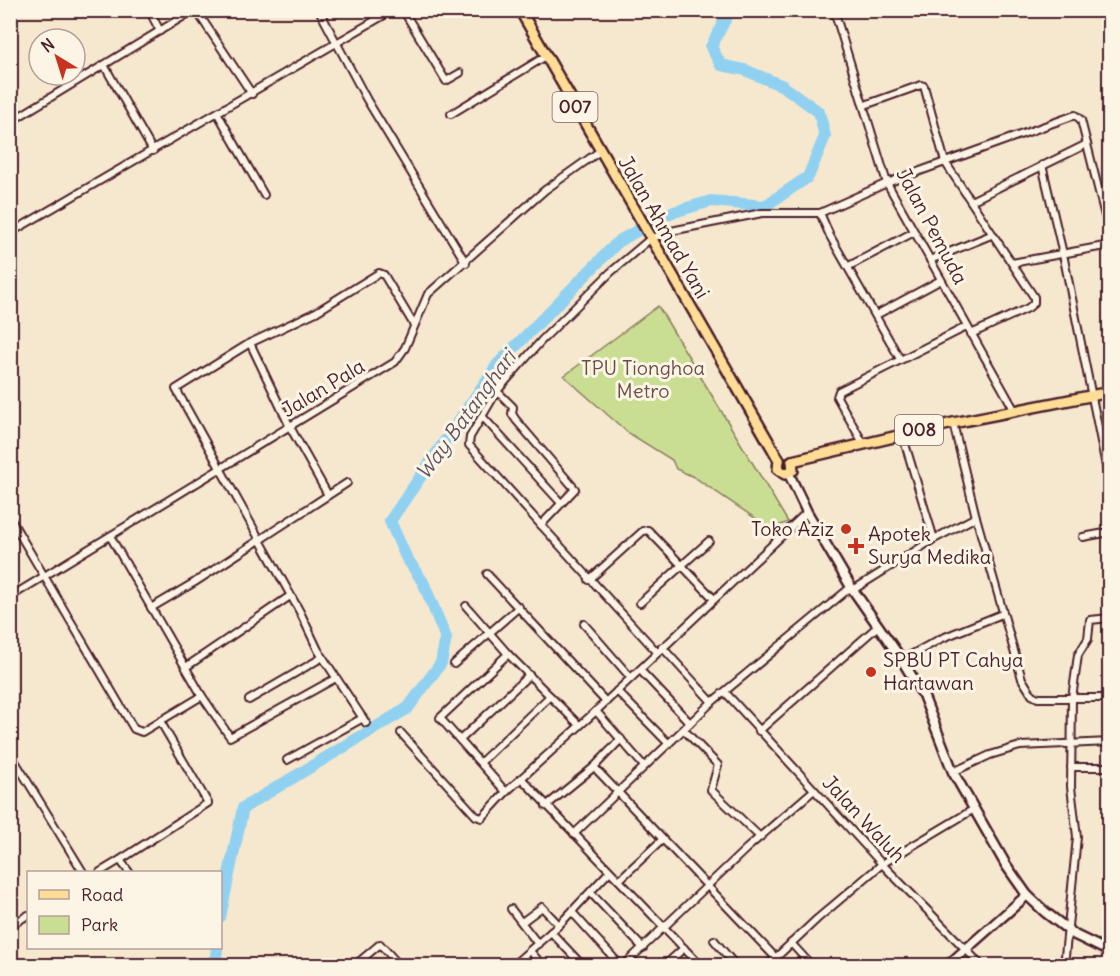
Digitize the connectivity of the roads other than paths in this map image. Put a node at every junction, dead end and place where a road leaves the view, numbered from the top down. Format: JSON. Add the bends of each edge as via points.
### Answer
{"nodes":[{"id":1,"x":15,"y":10,"type":"edge"},
{"id":2,"x":149,"y":10,"type":"edge"},
{"id":3,"x":195,"y":10,"type":"edge"},
{"id":4,"x":319,"y":10,"type":"edge"},
{"id":5,"x":393,"y":10,"type":"edge"},
{"id":6,"x":403,"y":10,"type":"edge"},
{"id":7,"x":520,"y":10,"type":"edge"},
{"id":8,"x":834,"y":10,"type":"edge"},
{"id":9,"x":10,"y":13,"type":"edge"},
{"id":10,"x":160,"y":30,"type":"junction"},
{"id":11,"x":336,"y":44,"type":"junction"},
{"id":12,"x":546,"y":56,"type":"junction"},
{"id":13,"x":104,"y":64,"type":"junction"},
{"id":14,"x":460,"y":73,"type":"dead end"},
{"id":15,"x":252,"y":94,"type":"junction"},
{"id":16,"x":864,"y":105,"type":"junction"},
{"id":17,"x":218,"y":114,"type":"junction"},
{"id":18,"x":451,"y":114,"type":"dead end"},
{"id":19,"x":10,"y":122,"type":"edge"},
{"id":20,"x":1087,"y":144,"type":"junction"},
{"id":21,"x":153,"y":151,"type":"junction"},
{"id":22,"x":600,"y":151,"type":"junction"},
{"id":23,"x":945,"y":162,"type":"junction"},
{"id":24,"x":1042,"y":165,"type":"junction"},
{"id":25,"x":887,"y":183,"type":"junction"},
{"id":26,"x":264,"y":195,"type":"dead end"},
{"id":27,"x":971,"y":201,"type":"junction"},
{"id":28,"x":820,"y":213,"type":"junction"},
{"id":29,"x":914,"y":232,"type":"junction"},
{"id":30,"x":10,"y":233,"type":"edge"},
{"id":31,"x":991,"y":235,"type":"junction"},
{"id":32,"x":1110,"y":236,"type":"edge"},
{"id":33,"x":648,"y":237,"type":"junction"},
{"id":34,"x":1110,"y":245,"type":"edge"},
{"id":35,"x":1063,"y":254,"type":"junction"},
{"id":36,"x":930,"y":260,"type":"junction"},
{"id":37,"x":466,"y":263,"type":"junction"},
{"id":38,"x":1012,"y":263,"type":"junction"},
{"id":39,"x":849,"y":266,"type":"junction"},
{"id":40,"x":941,"y":279,"type":"junction"},
{"id":41,"x":876,"y":315,"type":"junction"},
{"id":42,"x":414,"y":324,"type":"junction"},
{"id":43,"x":966,"y":327,"type":"junction"},
{"id":44,"x":971,"y":334,"type":"junction"},
{"id":45,"x":250,"y":343,"type":"junction"},
{"id":46,"x":900,"y":359,"type":"junction"},
{"id":47,"x":497,"y":391,"type":"junction"},
{"id":48,"x":1110,"y":392,"type":"edge"},
{"id":49,"x":1092,"y":396,"type":"junction"},
{"id":50,"x":1015,"y":411,"type":"junction"},
{"id":51,"x":482,"y":416,"type":"junction"},
{"id":52,"x":953,"y":423,"type":"junction"},
{"id":53,"x":290,"y":427,"type":"junction"},
{"id":54,"x":902,"y":434,"type":"junction"},
{"id":55,"x":863,"y":443,"type":"junction"},
{"id":56,"x":779,"y":460,"type":"junction"},
{"id":57,"x":792,"y":461,"type":"junction"},
{"id":58,"x":219,"y":470,"type":"junction"},
{"id":59,"x":789,"y":474,"type":"junction"},
{"id":60,"x":346,"y":483,"type":"dead end"},
{"id":61,"x":1110,"y":486,"type":"edge"},
{"id":62,"x":328,"y":495,"type":"junction"},
{"id":63,"x":561,"y":503,"type":"junction"},
{"id":64,"x":807,"y":512,"type":"junction"},
{"id":65,"x":976,"y":517,"type":"junction"},
{"id":66,"x":10,"y":518,"type":"edge"},
{"id":67,"x":541,"y":525,"type":"junction"},
{"id":68,"x":1110,"y":532,"type":"edge"},
{"id":69,"x":110,"y":536,"type":"junction"},
{"id":70,"x":1083,"y":537,"type":"dead end"},
{"id":71,"x":934,"y":539,"type":"junction"},
{"id":72,"x":259,"y":540,"type":"junction"},
{"id":73,"x":709,"y":541,"type":"dead end"},
{"id":74,"x":682,"y":566,"type":"junction"},
{"id":75,"x":487,"y":574,"type":"dead end"},
{"id":76,"x":44,"y":577,"type":"junction"},
{"id":77,"x":589,"y":579,"type":"junction"},
{"id":78,"x":852,"y":588,"type":"junction"},
{"id":79,"x":290,"y":596,"type":"junction"},
{"id":80,"x":10,"y":597,"type":"edge"},
{"id":81,"x":714,"y":599,"type":"junction"},
{"id":82,"x":640,"y":603,"type":"dead end"},
{"id":83,"x":466,"y":606,"type":"dead end"},
{"id":84,"x":519,"y":607,"type":"junction"},
{"id":85,"x":151,"y":608,"type":"junction"},
{"id":86,"x":1002,"y":614,"type":"junction"},
{"id":87,"x":1110,"y":618,"type":"edge"},
{"id":88,"x":584,"y":624,"type":"dead end"},
{"id":89,"x":878,"y":626,"type":"junction"},
{"id":90,"x":492,"y":633,"type":"junction"},
{"id":91,"x":660,"y":649,"type":"junction"},
{"id":92,"x":508,"y":654,"type":"junction"},
{"id":93,"x":323,"y":657,"type":"junction"},
{"id":94,"x":902,"y":660,"type":"junction"},
{"id":95,"x":454,"y":664,"type":"dead end"},
{"id":96,"x":186,"y":667,"type":"junction"},
{"id":97,"x":640,"y":670,"type":"junction"},
{"id":98,"x":529,"y":675,"type":"junction"},
{"id":99,"x":336,"y":678,"type":"junction"},
{"id":100,"x":631,"y":678,"type":"junction"},
{"id":101,"x":617,"y":691,"type":"junction"},
{"id":102,"x":725,"y":692,"type":"junction"},
{"id":103,"x":202,"y":696,"type":"junction"},
{"id":104,"x":550,"y":696,"type":"junction"},
{"id":105,"x":1072,"y":698,"type":"junction"},
{"id":106,"x":1110,"y":698,"type":"edge"},
{"id":107,"x":249,"y":700,"type":"dead end"},
{"id":108,"x":606,"y":702,"type":"junction"},
{"id":109,"x":712,"y":702,"type":"junction"},
{"id":110,"x":596,"y":711,"type":"junction"},
{"id":111,"x":160,"y":721,"type":"junction"},
{"id":112,"x":690,"y":723,"type":"junction"},
{"id":113,"x":579,"y":725,"type":"junction"},
{"id":114,"x":683,"y":729,"type":"junction"},
{"id":115,"x":759,"y":731,"type":"junction"},
{"id":116,"x":401,"y":733,"type":"dead end"},
{"id":117,"x":621,"y":739,"type":"junction"},
{"id":118,"x":460,"y":740,"type":"junction"},
{"id":119,"x":1071,"y":741,"type":"junction"},
{"id":120,"x":1110,"y":742,"type":"edge"},
{"id":121,"x":668,"y":743,"type":"junction"},
{"id":122,"x":10,"y":753,"type":"edge"},
{"id":123,"x":287,"y":760,"type":"dead end"},
{"id":124,"x":481,"y":762,"type":"junction"},
{"id":125,"x":644,"y":765,"type":"junction"},
{"id":126,"x":594,"y":767,"type":"junction"},
{"id":127,"x":1071,"y":767,"type":"junction"},
{"id":128,"x":1110,"y":767,"type":"edge"},
{"id":129,"x":953,"y":772,"type":"junction"},
{"id":130,"x":522,"y":779,"type":"junction"},
{"id":131,"x":814,"y":790,"type":"junction"},
{"id":132,"x":506,"y":792,"type":"junction"},
{"id":133,"x":616,"y":792,"type":"junction"},
{"id":134,"x":546,"y":806,"type":"junction"},
{"id":135,"x":974,"y":809,"type":"junction"},
{"id":136,"x":574,"y":834,"type":"junction"},
{"id":137,"x":760,"y":837,"type":"junction"},
{"id":138,"x":662,"y":840,"type":"junction"},
{"id":139,"x":120,"y":860,"type":"junction"},
{"id":140,"x":882,"y":864,"type":"junction"},
{"id":141,"x":82,"y":871,"type":"edge"},
{"id":142,"x":103,"y":871,"type":"edge"},
{"id":143,"x":128,"y":871,"type":"edge"},
{"id":144,"x":609,"y":872,"type":"junction"},
{"id":145,"x":619,"y":880,"type":"junction"},
{"id":146,"x":707,"y":886,"type":"junction"},
{"id":147,"x":591,"y":893,"type":"junction"},
{"id":148,"x":1027,"y":895,"type":"junction"},
{"id":149,"x":511,"y":909,"type":"dead end"},
{"id":150,"x":572,"y":912,"type":"junction"},
{"id":151,"x":27,"y":916,"type":"edge"},
{"id":152,"x":522,"y":922,"type":"junction"},
{"id":153,"x":559,"y":925,"type":"junction"},
{"id":154,"x":10,"y":926,"type":"edge"},
{"id":155,"x":664,"y":928,"type":"junction"},
{"id":156,"x":1067,"y":929,"type":"junction"},
{"id":157,"x":551,"y":932,"type":"junction"},
{"id":158,"x":714,"y":940,"type":"dead end"},
{"id":159,"x":791,"y":943,"type":"junction"},
{"id":160,"x":538,"y":944,"type":"junction"},
{"id":161,"x":643,"y":948,"type":"junction"},
{"id":162,"x":684,"y":948,"type":"junction"},
{"id":163,"x":966,"y":948,"type":"junction"},
{"id":164,"x":530,"y":951,"type":"junction"},
{"id":165,"x":1110,"y":952,"type":"edge"},
{"id":166,"x":776,"y":958,"type":"junction"},
{"id":167,"x":354,"y":966,"type":"edge"},
{"id":168,"x":400,"y":966,"type":"edge"},
{"id":169,"x":512,"y":966,"type":"edge"},
{"id":170,"x":543,"y":966,"type":"edge"},
{"id":171,"x":583,"y":966,"type":"edge"},
{"id":172,"x":622,"y":966,"type":"edge"},
{"id":173,"x":664,"y":966,"type":"edge"},
{"id":174,"x":701,"y":966,"type":"edge"},
{"id":175,"x":736,"y":966,"type":"edge"},
{"id":176,"x":767,"y":966,"type":"edge"},
{"id":177,"x":812,"y":966,"type":"edge"},
{"id":178,"x":946,"y":966,"type":"edge"},
{"id":179,"x":982,"y":966,"type":"edge"},
{"id":180,"x":1064,"y":966,"type":"edge"}],
"edges":[{"from":1,"to":9,"type":"street"},
{"from":2,"to":10,"type":"street"},
{"from":3,"to":10,"type":"street"},
{"from":3,"to":15,"type":"street"},
{"from":4,"to":11,"type":"street"},
{"from":5,"to":11,"type":"street"},
{"from":6,"to":14,"type":"street","via":[[446,81]]},
{"from":7,"to":12,"type":"main road","name":"Jalan Ahmad Yani","number":"007"},
{"from":8,"to":16,"type":"street","name":"Jalan Pemuda"},
{"from":10,"to":13,"type":"street"},
{"from":11,"to":15,"type":"street"},
{"from":11,"to":37,"type":"street"},
{"from":12,"to":18,"type":"street"},
{"from":12,"to":22,"type":"main road","name":"Jalan Ahmad Yani","number":"007"},
{"from":13,"to":19,"type":"street"},
{"from":13,"to":21,"type":"street"},
{"from":15,"to":17,"type":"street"},
{"from":16,"to":23,"type":"street","via":[[923,85]]},
{"from":16,"to":25,"type":"street","name":"Jalan Pemuda"},
{"from":17,"to":21,"type":"street"},
{"from":17,"to":26,"type":"street"},
{"from":20,"to":23,"type":"street","via":[[1081,120],[1075,115]]},
{"from":20,"to":24,"type":"street"},
{"from":20,"to":32,"type":"street"},
{"from":21,"to":30,"type":"street"},
{"from":22,"to":33,"type":"main road","name":"Jalan Ahmad Yani","number":"007"},
{"from":22,"to":37,"type":"street","name":"Jalan Pala","via":[[545,190]]},
{"from":23,"to":25,"type":"street"},
{"from":23,"to":27,"type":"street"},
{"from":24,"to":27,"type":"street"},
{"from":24,"to":35,"type":"street"},
{"from":25,"to":28,"type":"street"},
{"from":25,"to":29,"type":"street","name":"Jalan Pemuda"},
{"from":27,"to":31,"type":"street"},
{"from":28,"to":33,"type":"street","via":[[762,213]]},
{"from":28,"to":39,"type":"street"},
{"from":29,"to":36,"type":"street","name":"Jalan Pemuda"},
{"from":29,"to":39,"type":"street"},
{"from":31,"to":36,"type":"street"},
{"from":31,"to":38,"type":"street"},
{"from":33,"to":47,"type":"street","via":[[542,340]]},
{"from":33,"to":56,"type":"main road","name":"Jalan Ahmad Yani","number":"007"},
{"from":34,"to":35,"type":"street"},
{"from":35,"to":38,"type":"street"},
{"from":35,"to":49,"type":"street"},
{"from":36,"to":40,"type":"street","name":"Jalan Pemuda"},
{"from":37,"to":42,"type":"street","name":"Jalan Pala","via":[[428,294]]},
{"from":38,"to":44,"type":"street","via":[[1034,303]]},
{"from":39,"to":41,"type":"street"},
{"from":40,"to":41,"type":"street"},
{"from":40,"to":43,"type":"street","name":"Jalan Pemuda"},
{"from":41,"to":46,"type":"street"},
{"from":42,"to":45,"type":"street","via":[[381,273],[316,312]]},
{"from":42,"to":53,"type":"street","name":"Jalan Pala","via":[[395,362]]},
{"from":43,"to":44,"type":"street","name":"Jalan Pemuda"},
{"from":43,"to":46,"type":"street"},
{"from":44,"to":50,"type":"street","name":"Jalan Pemuda"},
{"from":45,"to":53,"type":"street"},
{"from":45,"to":58,"type":"street","via":[[176,389]]},
{"from":46,"to":55,"type":"street","via":[[837,395]]},
{"from":47,"to":51,"type":"street"},
{"from":47,"to":63,"type":"street","via":[[513,406],[516,420],[575,489]]},
{"from":48,"to":49,"type":"main road","number":"008"},
{"from":49,"to":50,"type":"main road","number":"008"},
{"from":49,"to":61,"type":"street"},
{"from":50,"to":52,"type":"main road","number":"008"},
{"from":51,"to":63,"type":"street"},
{"from":51,"to":67,"type":"street","via":[[469,445]]},
{"from":52,"to":54,"type":"main road","number":"008"},
{"from":52,"to":65,"type":"street"},
{"from":53,"to":58,"type":"street","name":"Jalan Pala"},
{"from":53,"to":62,"type":"street"},
{"from":54,"to":55,"type":"main road","number":"008"},
{"from":54,"to":71,"type":"street"},
{"from":55,"to":57,"type":"main road","number":"008"},
{"from":56,"to":57,"type":"main road","number":"008"},
{"from":56,"to":59,"type":"main road","via":[[778,470]]},
{"from":57,"to":59,"type":"main road"},
{"from":58,"to":69,"type":"street","name":"Jalan Pala"},
{"from":58,"to":72,"type":"street"},
{"from":59,"to":64,"type":"street"},
{"from":60,"to":62,"type":"street"},
{"from":62,"to":72,"type":"street"},
{"from":63,"to":67,"type":"street"},
{"from":64,"to":78,"type":"street"},
{"from":64,"to":81,"type":"street"},
{"from":65,"to":71,"type":"street"},
{"from":65,"to":86,"type":"street"},
{"from":66,"to":76,"type":"street"},
{"from":67,"to":77,"type":"street"},
{"from":68,"to":70,"type":"street"},
{"from":69,"to":76,"type":"street","name":"Jalan Pala"},
{"from":69,"to":85,"type":"street"},
{"from":71,"to":78,"type":"street"},
{"from":72,"to":79,"type":"street"},
{"from":72,"to":85,"type":"street"},
{"from":73,"to":74,"type":"street"},
{"from":74,"to":77,"type":"street","via":[[645,530]]},
{"from":74,"to":81,"type":"street"},
{"from":74,"to":82,"type":"street"},
{"from":75,"to":84,"type":"street"},
{"from":76,"to":80,"type":"street","name":"Jalan Pala"},
{"from":76,"to":111,"type":"street","via":[[134,729],[142,732]]},
{"from":77,"to":91,"type":"street"},
{"from":78,"to":89,"type":"street"},
{"from":78,"to":102,"type":"street"},
{"from":79,"to":93,"type":"street"},
{"from":79,"to":96,"type":"street"},
{"from":81,"to":91,"type":"street"},
{"from":83,"to":90,"type":"street"},
{"from":84,"to":90,"type":"street"},
{"from":84,"to":108,"type":"street"},
{"from":85,"to":96,"type":"street"},
{"from":86,"to":94,"type":"street","via":[[940,639]]},
{"from":86,"to":105,"type":"street","via":[[1019,675],[1032,694],[1038,698]]},
{"from":87,"to":105,"type":"street","via":[[1090,620],[1088,639],[1078,655]]},
{"from":88,"to":100,"type":"street"},
{"from":89,"to":94,"type":"street"},
{"from":89,"to":115,"type":"street"},
{"from":90,"to":92,"type":"street"},
{"from":90,"to":95,"type":"street"},
{"from":91,"to":97,"type":"street"},
{"from":91,"to":109,"type":"street"},
{"from":92,"to":98,"type":"street"},
{"from":92,"to":118,"type":"street","via":[[441,717]]},
{"from":93,"to":99,"type":"street"},
{"from":93,"to":107,"type":"street"},
{"from":94,"to":129,"type":"street","via":[[933,717]]},
{"from":96,"to":103,"type":"street"},
{"from":97,"to":100,"type":"street"},
{"from":97,"to":112,"type":"street"},
{"from":98,"to":104,"type":"street"},
{"from":98,"to":118,"type":"street"},
{"from":99,"to":103,"type":"street","via":[[230,737]]},
{"from":99,"to":123,"type":"street","via":[[364,720]]},
{"from":100,"to":101,"type":"street"},
{"from":101,"to":108,"type":"street"},
{"from":101,"to":121,"type":"street"},
{"from":102,"to":109,"type":"street"},
{"from":102,"to":115,"type":"street","name":"Jalan Waluh"},
{"from":103,"to":111,"type":"street"},
{"from":104,"to":113,"type":"street"},
{"from":104,"to":124,"type":"street"},
{"from":105,"to":106,"type":"street"},
{"from":105,"to":119,"type":"street"},
{"from":108,"to":110,"type":"street"},
{"from":109,"to":112,"type":"street"},
{"from":110,"to":113,"type":"street"},
{"from":110,"to":117,"type":"street"},
{"from":111,"to":139,"type":"street","via":[[208,803]]},
{"from":112,"to":114,"type":"street"},
{"from":113,"to":130,"type":"street"},
{"from":114,"to":121,"type":"street"},
{"from":114,"to":137,"type":"street","via":[[719,768],[711,790]]},
{"from":115,"to":131,"type":"street","name":"Jalan Waluh"},
{"from":116,"to":132,"type":"street","via":[[479,818]]},
{"from":117,"to":125,"type":"street"},
{"from":117,"to":126,"type":"street"},
{"from":118,"to":124,"type":"street"},
{"from":119,"to":120,"type":"street"},
{"from":119,"to":127,"type":"street"},
{"from":119,"to":129,"type":"street","via":[[1020,746]]},
{"from":121,"to":125,"type":"street"},
{"from":122,"to":141,"type":"street"},
{"from":124,"to":132,"type":"street"},
{"from":125,"to":133,"type":"street"},
{"from":126,"to":133,"type":"street"},
{"from":126,"to":134,"type":"street"},
{"from":127,"to":128,"type":"street"},
{"from":127,"to":156,"type":"street","via":[[1077,837]]},
{"from":129,"to":135,"type":"street"},
{"from":130,"to":132,"type":"street"},
{"from":130,"to":134,"type":"street"},
{"from":131,"to":137,"type":"street"},
{"from":131,"to":140,"type":"street","name":"Jalan Waluh"},
{"from":133,"to":136,"type":"street"},
{"from":133,"to":138,"type":"street"},
{"from":134,"to":136,"type":"street"},
{"from":135,"to":140,"type":"street"},
{"from":135,"to":148,"type":"street"},
{"from":136,"to":144,"type":"street"},
{"from":137,"to":146,"type":"street"},
{"from":138,"to":145,"type":"street"},
{"from":138,"to":146,"type":"street"},
{"from":139,"to":142,"type":"street"},
{"from":139,"to":143,"type":"street"},
{"from":140,"to":159,"type":"street"},
{"from":140,"to":163,"type":"street","name":"Jalan Waluh"},
{"from":144,"to":145,"type":"street"},
{"from":144,"to":147,"type":"street"},
{"from":145,"to":155,"type":"street"},
{"from":146,"to":155,"type":"street"},
{"from":146,"to":166,"type":"street"},
{"from":147,"to":150,"type":"street"},
{"from":147,"to":161,"type":"street"},
{"from":148,"to":156,"type":"street"},
{"from":148,"to":163,"type":"street"},
{"from":149,"to":152,"type":"street"},
{"from":150,"to":153,"type":"street"},
{"from":150,"to":172,"type":"street"},
{"from":151,"to":154,"type":"street"},
{"from":152,"to":153,"type":"street","via":[[542,907]]},
{"from":152,"to":160,"type":"street"},
{"from":153,"to":157,"type":"street"},
{"from":155,"to":161,"type":"street"},
{"from":155,"to":162,"type":"street"},
{"from":156,"to":165,"type":"street"},
{"from":156,"to":180,"type":"street"},
{"from":157,"to":160,"type":"street"},
{"from":157,"to":171,"type":"street"},
{"from":158,"to":175,"type":"street"},
{"from":159,"to":166,"type":"street"},
{"from":159,"to":177,"type":"street"},
{"from":160,"to":164,"type":"street"},
{"from":161,"to":172,"type":"street"},
{"from":162,"to":173,"type":"street"},
{"from":162,"to":174,"type":"street"},
{"from":163,"to":178,"type":"street"},
{"from":163,"to":179,"type":"street","name":"Jalan Waluh"},
{"from":164,"to":169,"type":"street"},
{"from":164,"to":170,"type":"street"},
{"from":166,"to":176,"type":"street"},
{"from":167,"to":168,"type":"street","via":[[380,944]]}]}
